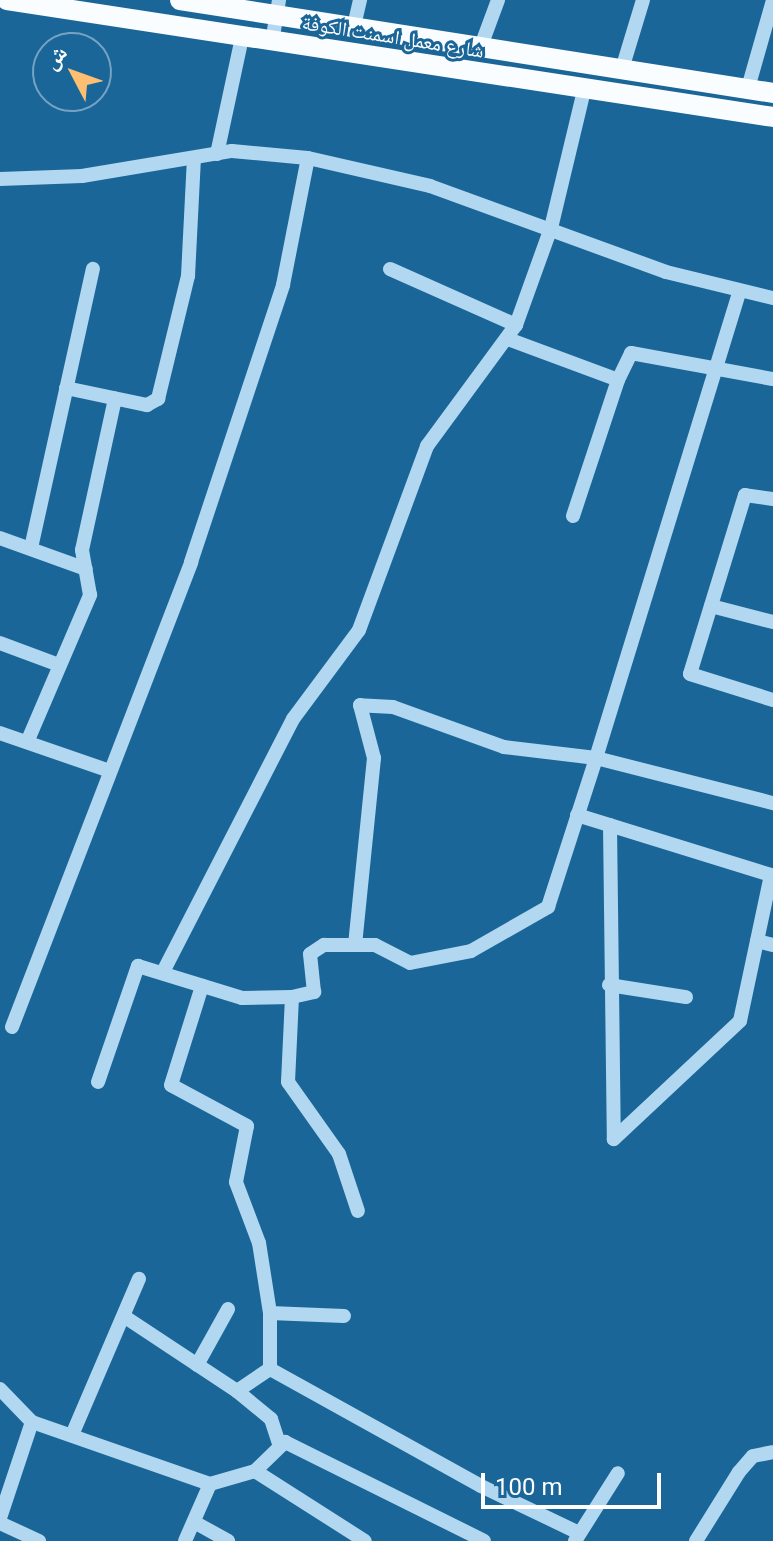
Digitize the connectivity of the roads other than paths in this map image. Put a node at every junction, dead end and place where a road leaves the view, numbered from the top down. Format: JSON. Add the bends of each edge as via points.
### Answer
{"nodes":[{"id":1,"x":7,"y":0,"type":"edge"},
{"id":2,"x":180,"y":0,"type":"edge"},
{"id":3,"x":360,"y":0,"type":"edge"},
{"id":4,"x":498,"y":0,"type":"edge"},
{"id":5,"x":643,"y":0,"type":"edge"},
{"id":6,"x":773,"y":0,"type":"edge"},
{"id":7,"x":278,"y":7,"type":"edge"},
{"id":8,"x":354,"y":26,"type":"junction"},
{"id":9,"x":242,"y":37,"type":"junction"},
{"id":10,"x":272,"y":42,"type":"junction"},
{"id":11,"x":481,"y":46,"type":"junction"},
{"id":12,"x":622,"y":69,"type":"junction"},
{"id":13,"x":748,"y":88,"type":"junction"},
{"id":14,"x":584,"y":91,"type":"junction"},
{"id":15,"x":773,"y":93,"type":"edge"},
{"id":16,"x":773,"y":117,"type":"edge"},
{"id":17,"x":217,"y":154,"type":"junction"},
{"id":18,"x":194,"y":158,"type":"junction"},
{"id":19,"x":308,"y":158,"type":"junction"},
{"id":20,"x":0,"y":179,"type":"edge"},
{"id":21,"x":551,"y":228,"type":"junction"},
{"id":22,"x":93,"y":269,"type":"dead end"},
{"id":23,"x":390,"y":269,"type":"dead end"},
{"id":24,"x":739,"y":293,"type":"junction"},
{"id":25,"x":773,"y":298,"type":"edge"},
{"id":26,"x":516,"y":325,"type":"junction"},
{"id":27,"x":508,"y":339,"type":"junction"},
{"id":28,"x":715,"y":373,"type":"junction"},
{"id":29,"x":773,"y":379,"type":"edge"},
{"id":30,"x":618,"y":380,"type":"junction"},
{"id":31,"x":66,"y":388,"type":"junction"},
{"id":32,"x":115,"y":399,"type":"junction"},
{"id":33,"x":773,"y":499,"type":"edge"},
{"id":34,"x":573,"y":516,"type":"dead end"},
{"id":35,"x":0,"y":538,"type":"edge"},
{"id":36,"x":31,"y":548,"type":"junction"},
{"id":37,"x":86,"y":569,"type":"junction"},
{"id":38,"x":711,"y":606,"type":"junction"},
{"id":39,"x":773,"y":622,"type":"edge"},
{"id":40,"x":0,"y":643,"type":"edge"},
{"id":41,"x":59,"y":665,"type":"junction"},
{"id":42,"x":773,"y":700,"type":"edge"},
{"id":43,"x":0,"y":733,"type":"edge"},
{"id":44,"x":28,"y":740,"type":"junction"},
{"id":45,"x":596,"y":758,"type":"junction"},
{"id":46,"x":110,"y":771,"type":"junction"},
{"id":47,"x":773,"y":803,"type":"edge"},
{"id":48,"x":577,"y":815,"type":"junction"},
{"id":49,"x":610,"y":825,"type":"junction"},
{"id":50,"x":757,"y":941,"type":"junction"},
{"id":51,"x":355,"y":945,"type":"junction"},
{"id":52,"x":773,"y":945,"type":"edge"},
{"id":53,"x":164,"y":970,"type":"junction"},
{"id":54,"x":609,"y":985,"type":"junction"},
{"id":55,"x":202,"y":986,"type":"junction"},
{"id":56,"x":292,"y":997,"type":"junction"},
{"id":57,"x":686,"y":997,"type":"dead end"},
{"id":58,"x":12,"y":1027,"type":"dead end"},
{"id":59,"x":98,"y":1082,"type":"dead end"},
{"id":60,"x":358,"y":1211,"type":"dead end"},
{"id":61,"x":139,"y":1279,"type":"dead end"},
{"id":62,"x":228,"y":1309,"type":"dead end"},
{"id":63,"x":270,"y":1313,"type":"junction"},
{"id":64,"x":344,"y":1316,"type":"dead end"},
{"id":65,"x":125,"y":1317,"type":"junction"},
{"id":66,"x":197,"y":1365,"type":"junction"},
{"id":67,"x":270,"y":1369,"type":"junction"},
{"id":68,"x":0,"y":1389,"type":"edge"},
{"id":69,"x":237,"y":1391,"type":"junction"},
{"id":70,"x":32,"y":1422,"type":"junction"},
{"id":71,"x":72,"y":1435,"type":"junction"},
{"id":72,"x":279,"y":1443,"type":"junction"},
{"id":73,"x":773,"y":1452,"type":"edge"},
{"id":74,"x":255,"y":1471,"type":"junction"},
{"id":75,"x":618,"y":1473,"type":"dead end"},
{"id":76,"x":210,"y":1484,"type":"junction"},
{"id":77,"x":0,"y":1520,"type":"edge"},
{"id":78,"x":194,"y":1522,"type":"junction"},
{"id":79,"x":19,"y":1537,"type":"edge"},
{"id":80,"x":577,"y":1537,"type":"edge"},
{"id":81,"x":39,"y":1541,"type":"edge"},
{"id":82,"x":185,"y":1541,"type":"edge"},
{"id":83,"x":228,"y":1541,"type":"edge"},
{"id":84,"x":365,"y":1541,"type":"edge"},
{"id":85,"x":484,"y":1541,"type":"edge"},
{"id":86,"x":696,"y":1541,"type":"edge"}],
"edges":[{"from":1,"to":9,"type":"main road","name":"شارع معمل اسمنت الكوفة"},
{"from":2,"to":7,"type":"main road","name":"شارع معمل اسمنت الكوفة"},
{"from":3,"to":8,"type":"street"},
{"from":4,"to":11,"type":"street"},
{"from":5,"to":12,"type":"street"},
{"from":6,"to":13,"type":"street"},
{"from":7,"to":8,"type":"main road","name":"شارع معمل اسمنت الكوفة"},
{"from":7,"to":10,"type":"street"},
{"from":8,"to":11,"type":"main road","name":"شارع معمل اسمنت الكوفة"},
{"from":9,"to":10,"type":"main road","name":"شارع معمل اسمنت الكوفة"},
{"from":9,"to":17,"type":"street"},
{"from":10,"to":14,"type":"main road","name":"شارع معمل اسمنت الكوفة"},
{"from":11,"to":12,"type":"main road","name":"شارع معمل اسمنت الكوفة"},
{"from":12,"to":13,"type":"main road","name":"شارع معمل اسمنت الكوفة"},
{"from":13,"to":15,"type":"main road","name":"شارع معمل اسمنت الكوفة"},
{"from":14,"to":16,"type":"main road","name":"شارع معمل اسمنت الكوفة"},
{"from":14,"to":21,"type":"street"},
{"from":17,"to":18,"type":"street"},
{"from":17,"to":19,"type":"street"},
{"from":18,"to":20,"type":"street","via":[[82,176]]},
{"from":18,"to":32,"type":"street","via":[[188,276],[160,395],[147,405]]},
{"from":19,"to":21,"type":"street","via":[[400,177]]},
{"from":19,"to":46,"type":"street","via":[[278,304],[147,689]]},
{"from":21,"to":24,"type":"street"},
{"from":21,"to":26,"type":"street"},
{"from":22,"to":31,"type":"street"},
{"from":23,"to":26,"type":"street"},
{"from":24,"to":25,"type":"street"},
{"from":24,"to":28,"type":"street"},
{"from":26,"to":27,"type":"street"},
{"from":27,"to":30,"type":"street"},
{"from":27,"to":53,"type":"street","via":[[427,446],[359,630],[293,719]]},
{"from":28,"to":29,"type":"street"},
{"from":28,"to":30,"type":"street","via":[[631,353]]},
{"from":28,"to":45,"type":"street"},
{"from":30,"to":34,"type":"street"},
{"from":31,"to":32,"type":"street"},
{"from":31,"to":36,"type":"street"},
{"from":32,"to":37,"type":"street","via":[[82,543]]},
{"from":33,"to":38,"type":"street","via":[[745,495]]},
{"from":35,"to":36,"type":"street"},
{"from":36,"to":37,"type":"street"},
{"from":37,"to":41,"type":"street","via":[[90,595]]},
{"from":38,"to":39,"type":"street"},
{"from":38,"to":42,"type":"street","via":[[690,674]]},
{"from":40,"to":41,"type":"street"},
{"from":41,"to":44,"type":"street"},
{"from":43,"to":44,"type":"street"},
{"from":44,"to":46,"type":"street"},
{"from":45,"to":47,"type":"street"},
{"from":45,"to":48,"type":"street"},
{"from":45,"to":51,"type":"street","via":[[504,747],[393,707],[360,705],[374,758]]},
{"from":46,"to":58,"type":"street"},
{"from":48,"to":49,"type":"street"},
{"from":48,"to":51,"type":"street","via":[[548,907],[471,951],[410,963],[375,945]]},
{"from":49,"to":50,"type":"street","via":[[771,875]]},
{"from":49,"to":54,"type":"street"},
{"from":50,"to":52,"type":"street"},
{"from":50,"to":54,"type":"street","via":[[740,1021],[614,1139]]},
{"from":51,"to":56,"type":"street","via":[[324,945],[310,954],[314,992]]},
{"from":53,"to":55,"type":"street"},
{"from":53,"to":59,"type":"street","via":[[144,965],[131,972]]},
{"from":54,"to":57,"type":"street"},
{"from":55,"to":56,"type":"street","via":[[255,1000]]},
{"from":55,"to":63,"type":"street","via":[[171,1085],[247,1126],[236,1182],[259,1243]]},
{"from":56,"to":60,"type":"street","via":[[288,1082],[339,1154]]},
{"from":61,"to":65,"type":"street"},
{"from":62,"to":66,"type":"street"},
{"from":63,"to":64,"type":"street"},
{"from":63,"to":67,"type":"street"},
{"from":65,"to":66,"type":"street"},
{"from":65,"to":71,"type":"street"},
{"from":66,"to":69,"type":"street"},
{"from":67,"to":69,"type":"street"},
{"from":67,"to":80,"type":"street"},
{"from":68,"to":70,"type":"street"},
{"from":69,"to":72,"type":"street","via":[[271,1419]]},
{"from":70,"to":71,"type":"street"},
{"from":70,"to":77,"type":"street"},
{"from":71,"to":76,"type":"street"},
{"from":72,"to":74,"type":"street"},
{"from":72,"to":85,"type":"street"},
{"from":73,"to":86,"type":"street","via":[[753,1456],[739,1472]]},
{"from":74,"to":76,"type":"street"},
{"from":74,"to":84,"type":"street"},
{"from":75,"to":80,"type":"street"},
{"from":76,"to":78,"type":"street"},
{"from":77,"to":79,"type":"street"},
{"from":78,"to":82,"type":"street"},
{"from":78,"to":83,"type":"street"},
{"from":79,"to":81,"type":"street"}]}
